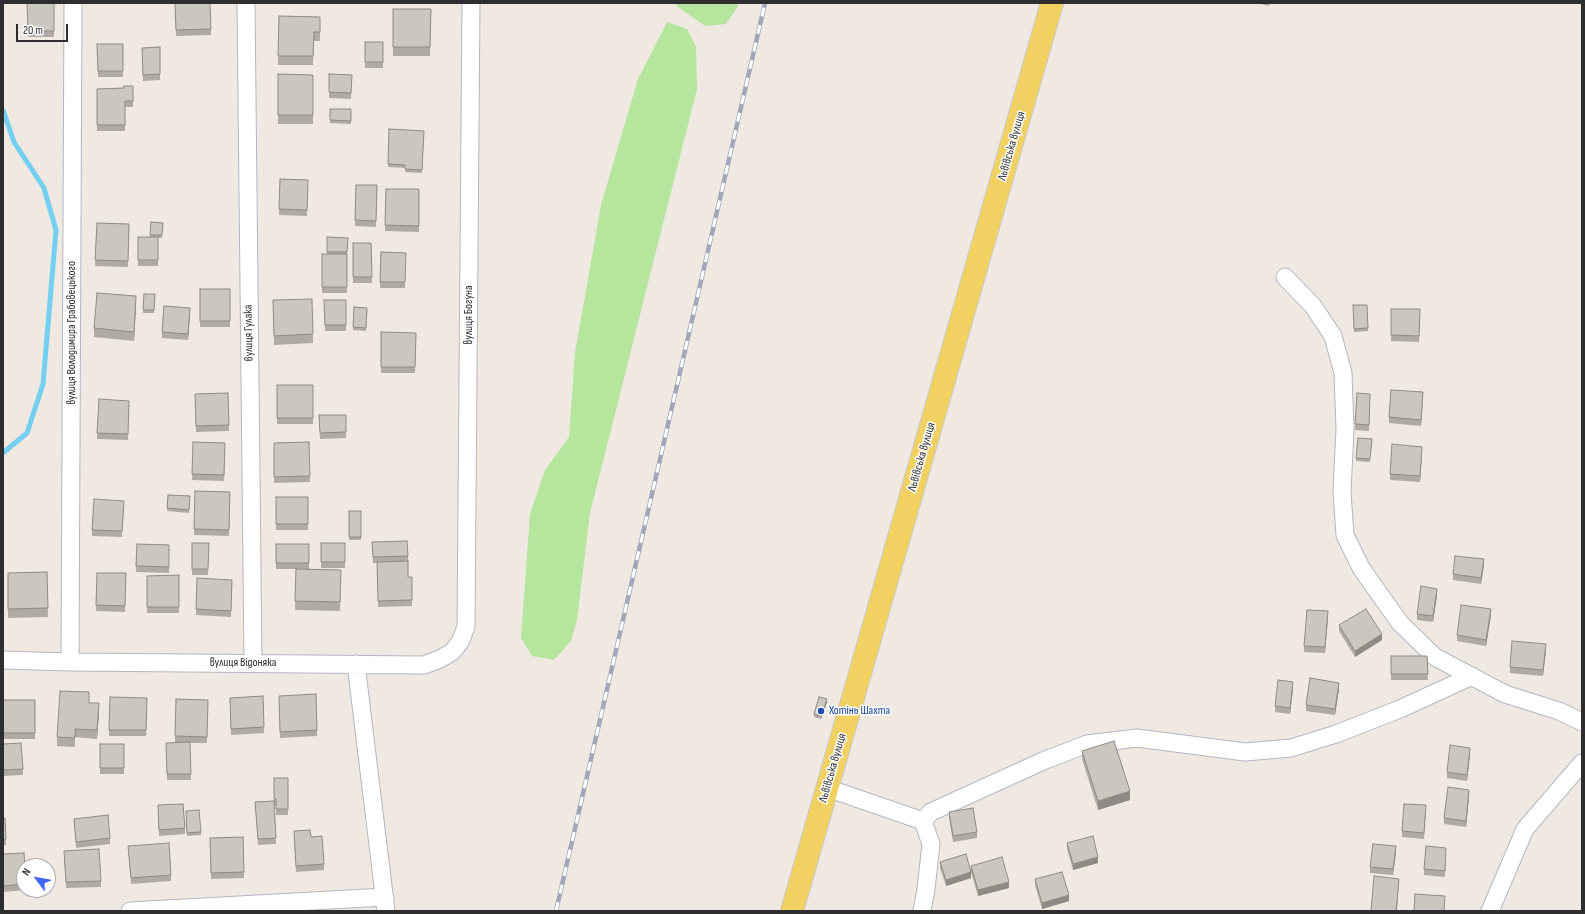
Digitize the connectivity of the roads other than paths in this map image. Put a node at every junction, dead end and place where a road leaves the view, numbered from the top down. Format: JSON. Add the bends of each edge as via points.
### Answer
{"nodes":[{"id":1,"x":73,"y":3,"type":"edge"},
{"id":2,"x":246,"y":3,"type":"edge"},
{"id":3,"x":472,"y":3,"type":"edge"},
{"id":4,"x":1052,"y":3,"type":"edge"},
{"id":5,"x":1285,"y":277,"type":"dead end"},
{"id":6,"x":466,"y":627,"type":"joint"},
{"id":7,"x":3,"y":660,"type":"edge"},
{"id":8,"x":70,"y":662,"type":"junction"},
{"id":9,"x":253,"y":663,"type":"junction"},
{"id":10,"x":356,"y":664,"type":"junction"},
{"id":11,"x":1472,"y":676,"type":"junction"},
{"id":12,"x":1582,"y":722,"type":"edge"},
{"id":13,"x":1582,"y":763,"type":"edge"},
{"id":14,"x":827,"y":788,"type":"junction"},
{"id":15,"x":923,"y":821,"type":"junction"},
{"id":16,"x":385,"y":904,"type":"edge"},
{"id":17,"x":130,"y":911,"type":"edge"},
{"id":18,"x":792,"y":911,"type":"edge"},
{"id":19,"x":922,"y":911,"type":"edge"},
{"id":20,"x":1490,"y":911,"type":"edge"}],
"edges":[{"from":1,"to":8,"type":"street","name":"вулиця Володимира Грабовецького"},
{"from":2,"to":9,"type":"street","name":"вулиця Гулака"},
{"from":3,"to":6,"type":"street","name":"вулиця Богуна"},
{"from":4,"to":14,"type":"main road","name":"Львівська вулиця"},
{"from":5,"to":11,"type":"street","via":[[1313,306],[1333,336],[1343,373],[1345,429],[1342,492],[1345,535],[1361,568],[1400,623],[1435,657]]},
{"from":6,"to":10,"type":"street","name":"вулиця Відоняка","via":[[460,642],[452,652],[424,665]]},
{"from":7,"to":8,"type":"street","name":"вулиця Відоняка"},
{"from":8,"to":9,"type":"street","name":"вулиця Відоняка"},
{"from":9,"to":10,"type":"street","name":"вулиця Відоняка"},
{"from":10,"to":16,"type":"street"},
{"from":11,"to":12,"type":"street","via":[[1505,694],[1559,711]]},
{"from":11,"to":15,"type":"street","via":[[1400,709],[1291,748],[1245,752],[1136,738],[1087,744],[931,812]]},
{"from":13,"to":20,"type":"street","via":[[1525,829]]},
{"from":14,"to":15,"type":"street"},
{"from":14,"to":18,"type":"main road","name":"Львівська вулиця"},
{"from":15,"to":19,"type":"street","via":[[932,844]]},
{"from":16,"to":17,"type":"street"}]}
